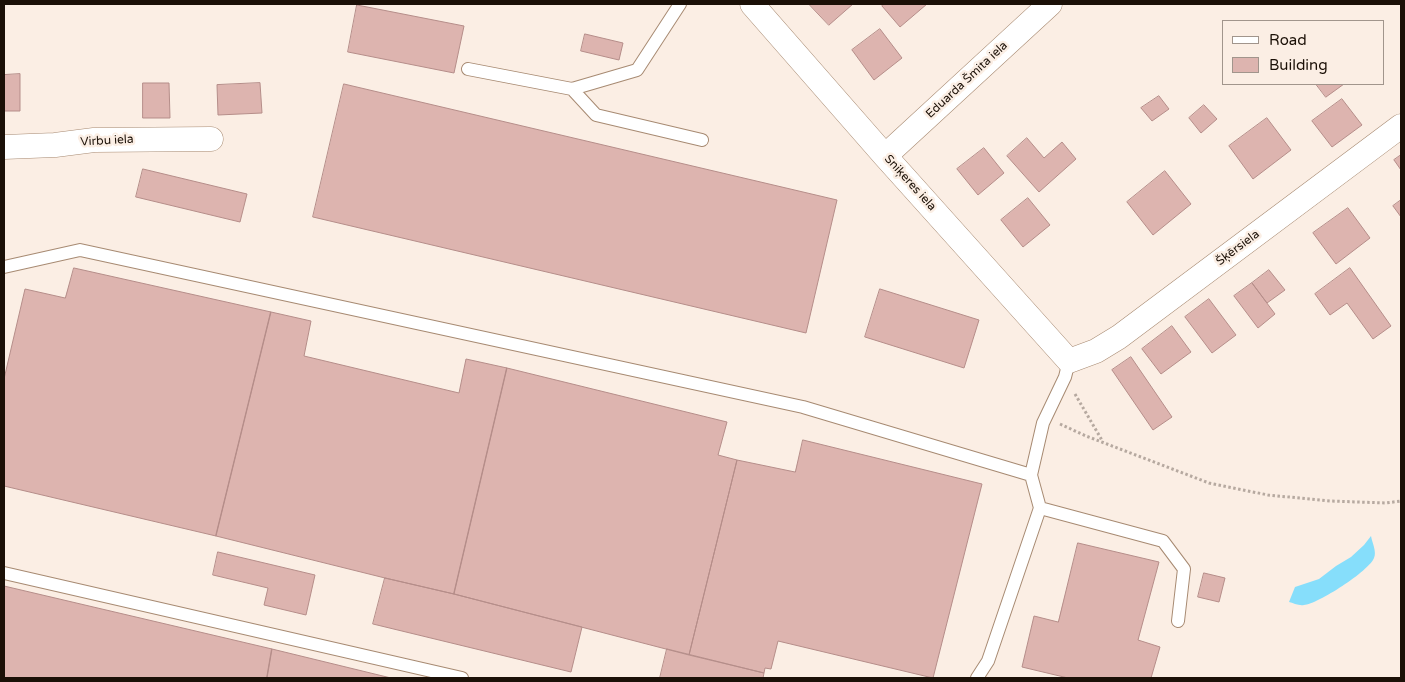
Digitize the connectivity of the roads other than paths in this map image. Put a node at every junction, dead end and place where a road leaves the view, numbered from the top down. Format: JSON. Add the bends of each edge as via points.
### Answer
{"nodes":[{"id":1,"x":680,"y":4,"type":"edge"},
{"id":2,"x":752,"y":4,"type":"edge"},
{"id":3,"x":1050,"y":4,"type":"edge"},
{"id":4,"x":468,"y":69,"type":"dead end"},
{"id":5,"x":572,"y":88,"type":"junction"},
{"id":6,"x":1401,"y":126,"type":"edge"},
{"id":7,"x":211,"y":139,"type":"dead end"},
{"id":8,"x":702,"y":140,"type":"dead end"},
{"id":9,"x":4,"y":147,"type":"edge"},
{"id":10,"x":885,"y":156,"type":"junction"},
{"id":11,"x":4,"y":267,"type":"edge"},
{"id":12,"x":1067,"y":369,"type":"junction"},
{"id":13,"x":1031,"y":475,"type":"junction"},
{"id":14,"x":1040,"y":508,"type":"junction"},
{"id":15,"x":4,"y":573,"type":"edge"},
{"id":16,"x":1178,"y":621,"type":"dead end"},
{"id":17,"x":462,"y":678,"type":"edge"},
{"id":18,"x":977,"y":678,"type":"edge"}],
"edges":[{"from":1,"to":5,"type":"lane","via":[[637,70]]},
{"from":2,"to":10,"type":"street","name":"Sniķeres iela"},
{"from":3,"to":10,"type":"street","name":"Eduarda Šmita iela"},
{"from":4,"to":5,"type":"lane"},
{"from":5,"to":8,"type":"lane","via":[[596,115]]},
{"from":6,"to":12,"type":"street","name":"Šķērsiela","via":[[1119,337]]},
{"from":7,"to":9,"type":"street","name":"Virbu iela","via":[[94,140]]},
{"from":10,"to":12,"type":"street","name":"Sniķeres iela"},
{"from":11,"to":13,"type":"lane","via":[[80,250],[804,407]]},
{"from":12,"to":13,"type":"lane","via":[[1046,418]]},
{"from":13,"to":14,"type":"lane"},
{"from":14,"to":16,"type":"lane","via":[[1163,540],[1184,569]]},
{"from":14,"to":18,"type":"lane","via":[[988,661]]},
{"from":15,"to":17,"type":"lane"}]}
